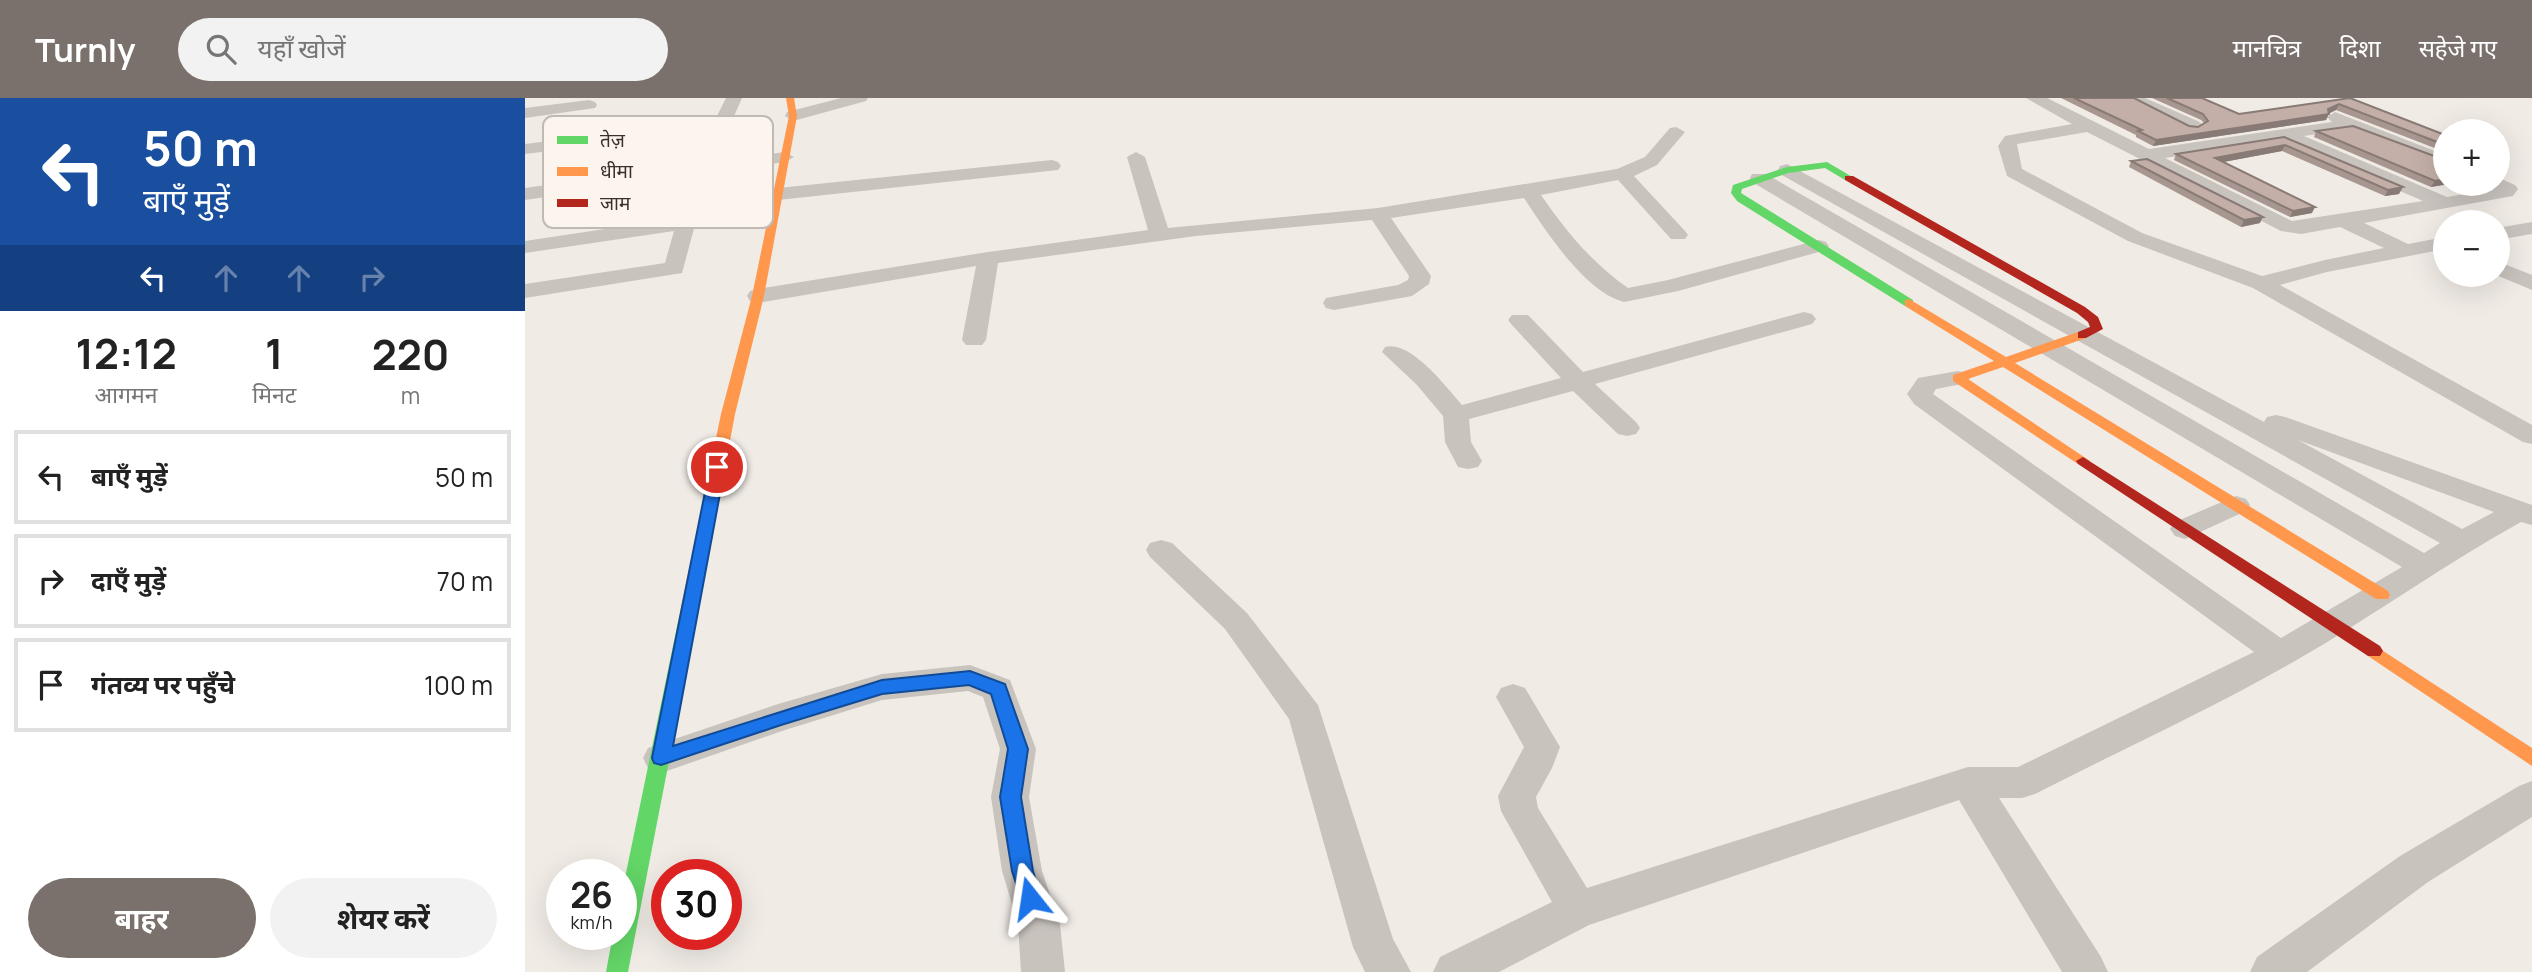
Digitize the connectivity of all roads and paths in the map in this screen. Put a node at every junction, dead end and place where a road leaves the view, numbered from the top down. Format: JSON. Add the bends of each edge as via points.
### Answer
{"nodes":[{"id":1,"x":734,"y":98,"type":"edge"},
{"id":2,"x":829,"y":98,"type":"edge"},
{"id":3,"x":860,"y":98,"type":"edge"},
{"id":4,"x":2132,"y":98,"type":"edge"},
{"id":5,"x":2040,"y":99,"type":"edge"},
{"id":6,"x":592,"y":102,"type":"edge"},
{"id":7,"x":792,"y":107,"type":"edge"},
{"id":8,"x":525,"y":113,"type":"edge"},
{"id":9,"x":2328,"y":114,"type":"edge"},
{"id":10,"x":725,"y":116,"type":"edge"},
{"id":11,"x":2351,"y":124,"type":"junction"},
{"id":12,"x":2194,"y":125,"type":"edge"},
{"id":13,"x":2090,"y":126,"type":"junction"},
{"id":14,"x":1676,"y":132,"type":"dead end"},
{"id":15,"x":2282,"y":134,"type":"junction"},
{"id":16,"x":543,"y":147,"type":"edge"},
{"id":17,"x":525,"y":149,"type":"edge"},
{"id":18,"x":2147,"y":155,"type":"junction"},
{"id":19,"x":785,"y":157,"type":"junction"},
{"id":20,"x":1136,"y":157,"type":"dead end"},
{"id":21,"x":2433,"y":157,"type":"edge"},
{"id":22,"x":773,"y":159,"type":"edge"},
{"id":23,"x":1052,"y":166,"type":"dead end"},
{"id":24,"x":1787,"y":170,"type":"joint"},
{"id":25,"x":1622,"y":174,"type":"junction"},
{"id":26,"x":1759,"y":178,"type":"junction"},
{"id":27,"x":1529,"y":191,"type":"junction"},
{"id":28,"x":543,"y":192,"type":"edge"},
{"id":29,"x":525,"y":194,"type":"edge"},
{"id":30,"x":778,"y":194,"type":"junction"},
{"id":31,"x":2484,"y":196,"type":"edge"},
{"id":32,"x":2445,"y":203,"type":"junction"},
{"id":33,"x":1378,"y":214,"type":"junction"},
{"id":34,"x":773,"y":220,"type":"edge"},
{"id":35,"x":2343,"y":221,"type":"junction"},
{"id":36,"x":652,"y":228,"type":"edge"},
{"id":37,"x":685,"y":228,"type":"edge"},
{"id":38,"x":771,"y":228,"type":"edge"},
{"id":39,"x":2532,"y":228,"type":"edge"},
{"id":40,"x":2510,"y":232,"type":"edge"},
{"id":41,"x":1160,"y":235,"type":"junction"},
{"id":42,"x":1678,"y":235,"type":"dead end"},
{"id":43,"x":2433,"y":245,"type":"edge"},
{"id":44,"x":1819,"y":246,"type":"junction"},
{"id":45,"x":525,"y":247,"type":"edge"},
{"id":46,"x":2406,"y":251,"type":"junction"},
{"id":47,"x":988,"y":258,"type":"junction"},
{"id":48,"x":2510,"y":273,"type":"edge"},
{"id":49,"x":2261,"y":283,"type":"junction"},
{"id":50,"x":2532,"y":283,"type":"edge"},
{"id":51,"x":525,"y":291,"type":"edge"},
{"id":52,"x":758,"y":296,"type":"junction"},
{"id":53,"x":1334,"y":303,"type":"dead end"},
{"id":54,"x":1804,"y":319,"type":"dead end"},
{"id":55,"x":1520,"y":320,"type":"dead end"},
{"id":56,"x":2084,"y":334,"type":"junction"},
{"id":57,"x":974,"y":340,"type":"dead end"},
{"id":58,"x":2048,"y":347,"type":"junction"},
{"id":59,"x":1394,"y":352,"type":"dead end"},
{"id":60,"x":2004,"y":361,"type":"junction"},
{"id":61,"x":1958,"y":378,"type":"junction"},
{"id":62,"x":1579,"y":383,"type":"junction"},
{"id":63,"x":2186,"y":391,"type":"junction"},
{"id":64,"x":1456,"y":415,"type":"junction"},
{"id":65,"x":1627,"y":428,"type":"dead end"},
{"id":66,"x":2532,"y":436,"type":"edge"},
{"id":67,"x":1468,"y":461,"type":"dead end"},
{"id":68,"x":2236,"y":505,"type":"junction"},
{"id":69,"x":2526,"y":514,"type":"edge"},
{"id":70,"x":2185,"y":529,"type":"junction"},
{"id":71,"x":2462,"y":542,"type":"junction"},
{"id":72,"x":1161,"y":550,"type":"dead end"},
{"id":73,"x":2425,"y":567,"type":"junction"},
{"id":74,"x":2382,"y":595,"type":"junction"},
{"id":75,"x":2334,"y":623,"type":"junction"},
{"id":76,"x":2280,"y":653,"type":"junction"},
{"id":77,"x":1513,"y":697,"type":"dead end"},
{"id":78,"x":661,"y":758,"type":"junction"},
{"id":79,"x":2532,"y":758,"type":"edge"},
{"id":80,"x":1968,"y":782,"type":"junction"},
{"id":81,"x":2532,"y":797,"type":"edge"},
{"id":82,"x":1578,"y":911,"type":"junction"},
{"id":83,"x":617,"y":972,"type":"edge"},
{"id":84,"x":1043,"y":972,"type":"edge"},
{"id":85,"x":1389,"y":972,"type":"edge"},
{"id":86,"x":1455,"y":972,"type":"edge"},
{"id":87,"x":2086,"y":972,"type":"edge"},
{"id":88,"x":2272,"y":972,"type":"edge"}],
"edges":[{"from":1,"to":10,"type":"street"},
{"from":2,"to":7,"type":"street"},
{"from":3,"to":7,"type":"street"},
{"from":4,"to":12,"type":"street"},
{"from":5,"to":13,"type":"street"},
{"from":6,"to":8,"type":"street"},
{"from":7,"to":19,"type":"street"},
{"from":9,"to":11,"type":"street"},
{"from":11,"to":15,"type":"street"},
{"from":11,"to":21,"type":"street"},
{"from":13,"to":18,"type":"street"},
{"from":13,"to":49,"type":"street","via":[[2011,140],[2007,146],[2014,172],[2135,237]]},
{"from":14,"to":25,"type":"street","via":[[1651,161]]},
{"from":15,"to":18,"type":"street"},
{"from":15,"to":32,"type":"street"},
{"from":16,"to":17,"type":"street"},
{"from":18,"to":35,"type":"street","via":[[2288,226]]},
{"from":19,"to":22,"type":"street"},
{"from":19,"to":30,"type":"street"},
{"from":20,"to":41,"type":"street"},
{"from":23,"to":30,"type":"street"},
{"from":24,"to":26,"type":"street"},
{"from":24,"to":56,"type":"street"},
{"from":25,"to":27,"type":"street"},
{"from":25,"to":42,"type":"street"},
{"from":26,"to":44,"type":"street","via":[[1737,187],[1736,193]]},
{"from":26,"to":58,"type":"street"},
{"from":27,"to":33,"type":"street"},
{"from":27,"to":44,"type":"street","via":[[1552,226],[1624,295]]},
{"from":28,"to":29,"type":"street"},
{"from":30,"to":34,"type":"street"},
{"from":31,"to":32,"type":"street"},
{"from":32,"to":35,"type":"street"},
{"from":33,"to":41,"type":"street"},
{"from":33,"to":53,"type":"street","via":[[1420,276],[1418,284],[1404,291]]},
{"from":35,"to":46,"type":"street"},
{"from":36,"to":45,"type":"street"},
{"from":37,"to":51,"type":"street","via":[[674,268]]},
{"from":38,"to":52,"type":"street"},
{"from":39,"to":40,"type":"street"},
{"from":41,"to":47,"type":"street"},
{"from":43,"to":46,"type":"street"},
{"from":44,"to":60,"type":"street"},
{"from":46,"to":49,"type":"street"},
{"from":47,"to":52,"type":"street"},
{"from":47,"to":57,"type":"street"},
{"from":48,"to":50,"type":"street"},
{"from":49,"to":66,"type":"street"},
{"from":52,"to":78,"type":"street","via":[[728,414]]},
{"from":54,"to":62,"type":"street"},
{"from":55,"to":62,"type":"street"},
{"from":56,"to":58,"type":"street"},
{"from":56,"to":63,"type":"street"},
{"from":58,"to":60,"type":"street"},
{"from":58,"to":73,"type":"street"},
{"from":59,"to":64,"type":"street"},
{"from":60,"to":61,"type":"street"},
{"from":60,"to":68,"type":"street"},
{"from":61,"to":70,"type":"street"},
{"from":61,"to":76,"type":"street","via":[[1927,383],[1920,394]]},
{"from":62,"to":64,"type":"street"},
{"from":62,"to":65,"type":"street"},
{"from":63,"to":69,"type":"street"},
{"from":63,"to":71,"type":"street"},
{"from":64,"to":67,"type":"street","via":[[1458,442]]},
{"from":68,"to":70,"type":"street"},
{"from":68,"to":74,"type":"street"},
{"from":69,"to":71,"type":"street"},
{"from":70,"to":75,"type":"street"},
{"from":71,"to":73,"type":"street"},
{"from":72,"to":85,"type":"street","via":[[1235,621],[1306,715],[1374,947]]},
{"from":73,"to":74,"type":"street"},
{"from":74,"to":75,"type":"street"},
{"from":75,"to":76,"type":"street"},
{"from":75,"to":79,"type":"street"},
{"from":76,"to":80,"type":"street","via":[[2022,783]]},
{"from":77,"to":82,"type":"street","via":[[1542,747],[1517,796],[1520,811]]},
{"from":78,"to":83,"type":"street"},
{"from":78,"to":84,"type":"street","via":[[882,687],[970,678],[998,689],[1018,749],[1010,797],[1022,871],[1039,924]]},
{"from":80,"to":82,"type":"street"},
{"from":80,"to":87,"type":"street"},
{"from":81,"to":88,"type":"street","via":[[2414,869]]},
{"from":82,"to":86,"type":"street"}]}
